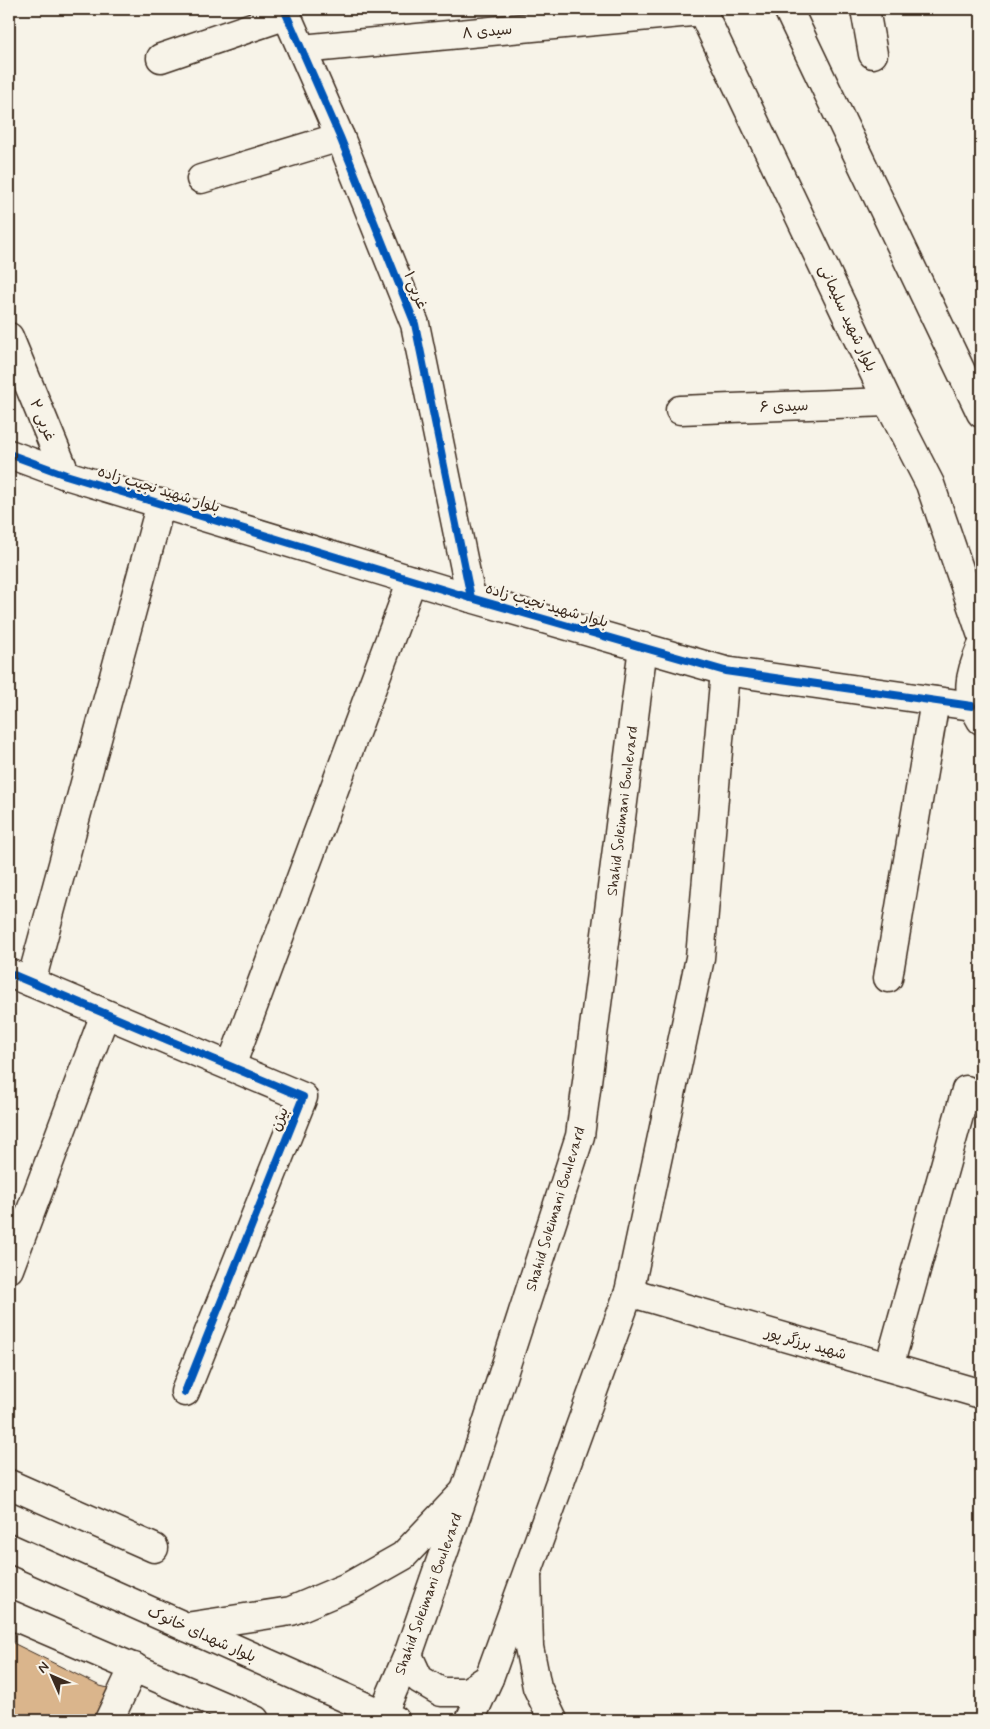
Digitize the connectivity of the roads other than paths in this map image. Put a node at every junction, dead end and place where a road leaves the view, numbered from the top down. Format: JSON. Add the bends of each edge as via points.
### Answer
{"nodes":[{"id":1,"x":788,"y":9,"type":"edge"},
{"id":2,"x":865,"y":9,"type":"edge"},
{"id":3,"x":701,"y":10,"type":"edge"},
{"id":4,"x":286,"y":12,"type":"edge"},
{"id":5,"x":302,"y":49,"type":"junction"},
{"id":6,"x":873,"y":54,"type":"dead end"},
{"id":7,"x":161,"y":58,"type":"dead end"},
{"id":8,"x":340,"y":137,"type":"junction"},
{"id":9,"x":201,"y":179,"type":"dead end"},
{"id":10,"x":9,"y":337,"type":"edge"},
{"id":11,"x":973,"y":382,"type":"edge"},
{"id":12,"x":888,"y":402,"type":"junction"},
{"id":13,"x":680,"y":410,"type":"dead end"},
{"id":14,"x":981,"y":413,"type":"edge"},
{"id":15,"x":9,"y":454,"type":"edge"},
{"id":16,"x":66,"y":475,"type":"junction"},
{"id":17,"x":161,"y":504,"type":"junction"},
{"id":18,"x":412,"y":580,"type":"junction"},
{"id":19,"x":471,"y":598,"type":"junction"},
{"id":20,"x":981,"y":633,"type":"edge"},
{"id":21,"x":643,"y":647,"type":"junction"},
{"id":22,"x":981,"y":648,"type":"edge"},
{"id":23,"x":725,"y":671,"type":"junction"},
{"id":24,"x":935,"y":701,"type":"junction"},
{"id":25,"x":977,"y":713,"type":"edge"},
{"id":26,"x":20,"y":977,"type":"edge"},
{"id":27,"x":888,"y":978,"type":"dead end"},
{"id":28,"x":106,"y":1014,"type":"junction"},
{"id":29,"x":231,"y":1066,"type":"junction"},
{"id":30,"x":966,"y":1090,"type":"dead end"},
{"id":31,"x":9,"y":1269,"type":"edge"},
{"id":32,"x":630,"y":1292,"type":"junction"},
{"id":33,"x":889,"y":1366,"type":"junction"},
{"id":34,"x":185,"y":1392,"type":"dead end"},
{"id":35,"x":981,"y":1394,"type":"edge"},
{"id":36,"x":9,"y":1484,"type":"edge"},
{"id":37,"x":465,"y":1491,"type":"junction"},
{"id":38,"x":9,"y":1548,"type":"edge"},
{"id":39,"x":154,"y":1548,"type":"dead end"},
{"id":40,"x":527,"y":1576,"type":"junction"},
{"id":41,"x":9,"y":1614,"type":"edge"},
{"id":42,"x":186,"y":1627,"type":"junction"},
{"id":43,"x":408,"y":1655,"type":"junction"},
{"id":44,"x":134,"y":1667,"type":"junction"},
{"id":45,"x":489,"y":1678,"type":"junction"},
{"id":46,"x":386,"y":1718,"type":"edge"},
{"id":47,"x":109,"y":1720,"type":"edge"},
{"id":48,"x":255,"y":1720,"type":"edge"},
{"id":49,"x":470,"y":1720,"type":"edge"},
{"id":50,"x":553,"y":1720,"type":"edge"}],
"edges":[{"from":1,"to":11,"type":"street"},
{"from":2,"to":6,"type":"street"},
{"from":3,"to":5,"type":"street","name":"سیدی ۸"},
{"from":3,"to":12,"type":"street","name":"بلوار شهید سلیمانی"},
{"from":4,"to":5,"type":"street","name":"غربی ۱"},
{"from":4,"to":7,"type":"street"},
{"from":5,"to":8,"type":"street","name":"غربی ۱"},
{"from":8,"to":9,"type":"street"},
{"from":8,"to":19,"type":"street","name":"غربی ۱","via":[[415,324]]},
{"from":10,"to":16,"type":"street","name":"غربی ۲"},
{"from":11,"to":14,"type":"street"},
{"from":12,"to":13,"type":"street","name":"سیدی ۶"},
{"from":12,"to":20,"type":"street","name":"بلوار شهید سلیمانی","via":[[930,484]]},
{"from":15,"to":16,"type":"street","name":"بلوار شهید نجیب زاده"},
{"from":16,"to":17,"type":"street","name":"بلوار شهید نجیب زاده"},
{"from":17,"to":18,"type":"street","name":"بلوار شهید نجیب زاده"},
{"from":17,"to":26,"type":"street"},
{"from":18,"to":19,"type":"street","name":"بلوار شهید نجیب زاده"},
{"from":18,"to":29,"type":"street"},
{"from":19,"to":21,"type":"street","name":"بلوار شهید نجیب زاده"},
{"from":21,"to":23,"type":"street","name":"بلوار شهید نجیب زاده"},
{"from":21,"to":37,"type":"street","name":"Shahid Soleimani Boulevard","via":[[580,1136]]},
{"from":22,"to":25,"type":"street","via":[[970,672]]},
{"from":23,"to":24,"type":"street","name":"بلوار شهید نجیب زاده"},
{"from":23,"to":32,"type":"street","via":[[700,958]]},
{"from":24,"to":25,"type":"street","name":"بلوار شهید نجیب زاده"},
{"from":24,"to":27,"type":"street"},
{"from":26,"to":28,"type":"street","name":"بیژن"},
{"from":28,"to":29,"type":"street","name":"بیژن"},
{"from":28,"to":31,"type":"street"},
{"from":29,"to":34,"type":"street","name":"بیژن","via":[[303,1097]]},
{"from":30,"to":33,"type":"street"},
{"from":32,"to":33,"type":"street","name":"شهید برزگر پور"},
{"from":32,"to":40,"type":"street"},
{"from":33,"to":35,"type":"street","name":"شهید برزگر پور"},
{"from":36,"to":39,"type":"street"},
{"from":37,"to":42,"type":"street","via":[[403,1556],[350,1586],[291,1610]]},
{"from":37,"to":43,"type":"street","name":"Shahid Soleimani Boulevard"},
{"from":38,"to":42,"type":"street","name":"بلوار شهدای خانوک"},
{"from":40,"to":45,"type":"street"},
{"from":40,"to":50,"type":"street","via":[[529,1647],[537,1687]]},
{"from":41,"to":44,"type":"street"},
{"from":42,"to":46,"type":"street","name":"بلوار شهدای خانوک"},
{"from":43,"to":45,"type":"street","via":[[419,1679],[441,1692],[467,1692]]},
{"from":43,"to":46,"type":"street","name":"Shahid Soleimani Boulevard"},
{"from":44,"to":47,"type":"street"},
{"from":44,"to":48,"type":"street"},
{"from":45,"to":49,"type":"street"}]}
